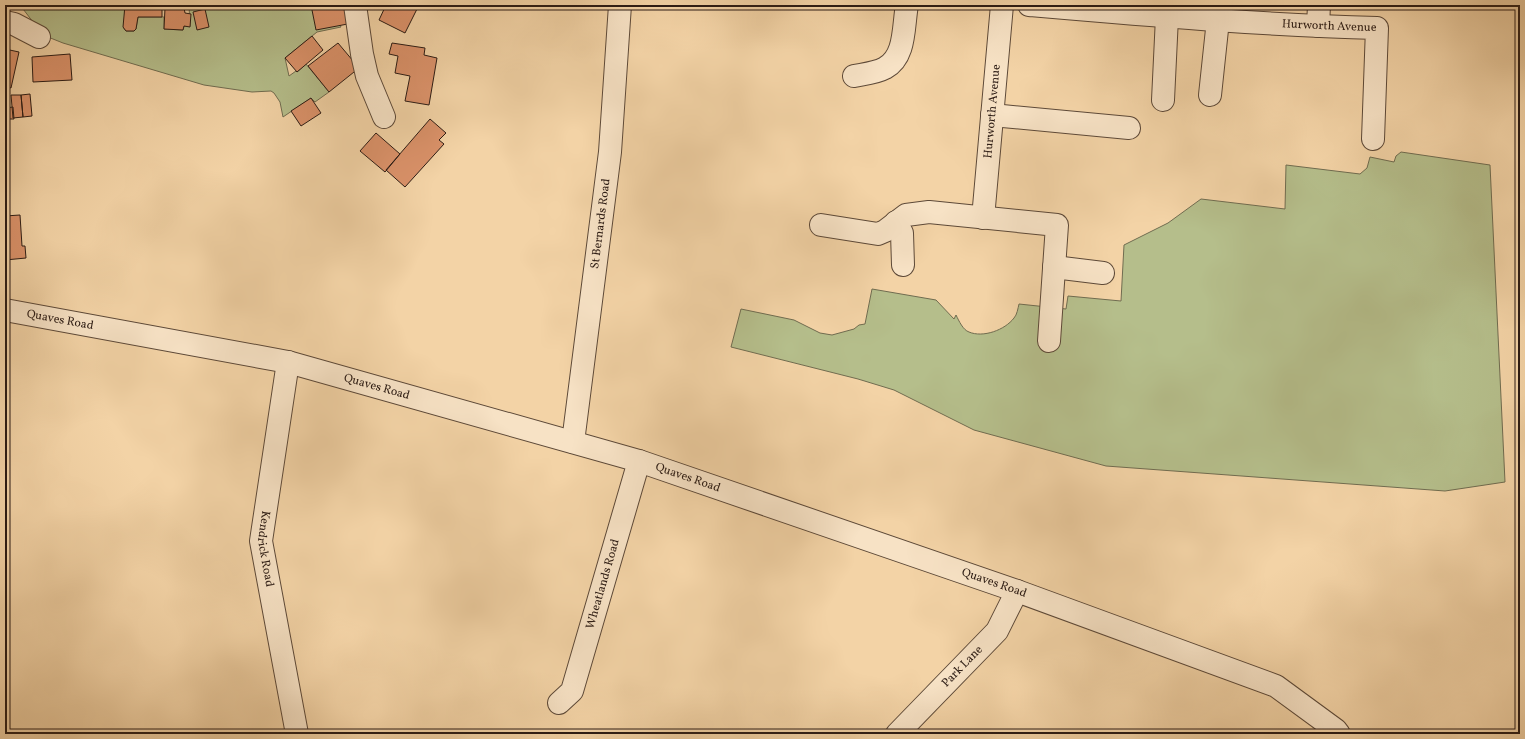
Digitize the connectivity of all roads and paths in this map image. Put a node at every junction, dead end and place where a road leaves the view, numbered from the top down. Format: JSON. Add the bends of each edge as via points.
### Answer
{"nodes":[{"id":1,"x":355,"y":5,"type":"edge"},
{"id":2,"x":620,"y":5,"type":"edge"},
{"id":3,"x":907,"y":5,"type":"edge"},
{"id":4,"x":1002,"y":5,"type":"edge"},
{"id":5,"x":1029,"y":5,"type":"edge"},
{"id":6,"x":1319,"y":5,"type":"edge"},
{"id":7,"x":1195,"y":12,"type":"edge"},
{"id":8,"x":1167,"y":17,"type":"junction"},
{"id":9,"x":1218,"y":20,"type":"junction"},
{"id":10,"x":5,"y":22,"type":"edge"},
{"id":11,"x":1318,"y":26,"type":"junction"},
{"id":12,"x":39,"y":37,"type":"dead end"},
{"id":13,"x":854,"y":76,"type":"dead end"},
{"id":14,"x":1210,"y":95,"type":"dead end"},
{"id":15,"x":1163,"y":100,"type":"dead end"},
{"id":16,"x":992,"y":115,"type":"junction"},
{"id":17,"x":384,"y":117,"type":"dead end"},
{"id":18,"x":1129,"y":128,"type":"dead end"},
{"id":19,"x":1373,"y":139,"type":"dead end"},
{"id":20,"x":901,"y":218,"type":"junction"},
{"id":21,"x":982,"y":218,"type":"junction"},
{"id":22,"x":821,"y":225,"type":"dead end"},
{"id":23,"x":903,"y":265,"type":"dead end"},
{"id":24,"x":1054,"y":268,"type":"junction"},
{"id":25,"x":1103,"y":273,"type":"dead end"},
{"id":26,"x":5,"y":310,"type":"edge"},
{"id":27,"x":1049,"y":341,"type":"dead end"},
{"id":28,"x":288,"y":362,"type":"junction"},
{"id":29,"x":573,"y":442,"type":"junction"},
{"id":30,"x":640,"y":461,"type":"junction"},
{"id":31,"x":1016,"y":591,"type":"junction"},
{"id":32,"x":559,"y":703,"type":"dead end"},
{"id":33,"x":298,"y":734,"type":"edge"},
{"id":34,"x":897,"y":734,"type":"edge"},
{"id":35,"x":1339,"y":734,"type":"edge"}],
"edges":[{"from":1,"to":17,"type":"street","via":[[367,76]]},
{"from":2,"to":29,"type":"street","name":"St Bernards Road","via":[[610,152]]},
{"from":3,"to":13,"type":"street","via":[[897,58],[884,69]]},
{"from":4,"to":16,"type":"street","name":"Hurworth Avenue"},
{"from":5,"to":8,"type":"street","name":"Hurworth Avenue"},
{"from":6,"to":11,"type":"street"},
{"from":7,"to":8,"type":"street","name":"Hurworth Avenue"},
{"from":7,"to":9,"type":"street","name":"Hurworth Avenue"},
{"from":8,"to":15,"type":"street"},
{"from":9,"to":11,"type":"street","name":"Hurworth Avenue"},
{"from":9,"to":14,"type":"street"},
{"from":10,"to":12,"type":"street"},
{"from":11,"to":19,"type":"street","name":"Hurworth Avenue","via":[[1377,28]]},
{"from":16,"to":18,"type":"street"},
{"from":16,"to":21,"type":"street","name":"Hurworth Avenue"},
{"from":20,"to":21,"type":"street","via":[[929,212]]},
{"from":20,"to":22,"type":"street","via":[[878,234]]},
{"from":20,"to":23,"type":"street"},
{"from":21,"to":24,"type":"street","via":[[1058,225]]},
{"from":24,"to":25,"type":"street"},
{"from":24,"to":27,"type":"street"},
{"from":26,"to":28,"type":"street","name":"Quaves Road"},
{"from":28,"to":29,"type":"street","name":"Quaves Road"},
{"from":28,"to":33,"type":"street","name":"Kendrick Road","via":[[261,541]]},
{"from":29,"to":30,"type":"street","name":"Quaves Road"},
{"from":30,"to":31,"type":"street","name":"Quaves Road"},
{"from":30,"to":32,"type":"street","name":"Wheatlands Road","via":[[572,691]]},
{"from":31,"to":34,"type":"street","name":"Park Lane","via":[[997,631]]},
{"from":31,"to":35,"type":"street","name":"Quaves Road","via":[[1276,686]]}]}
